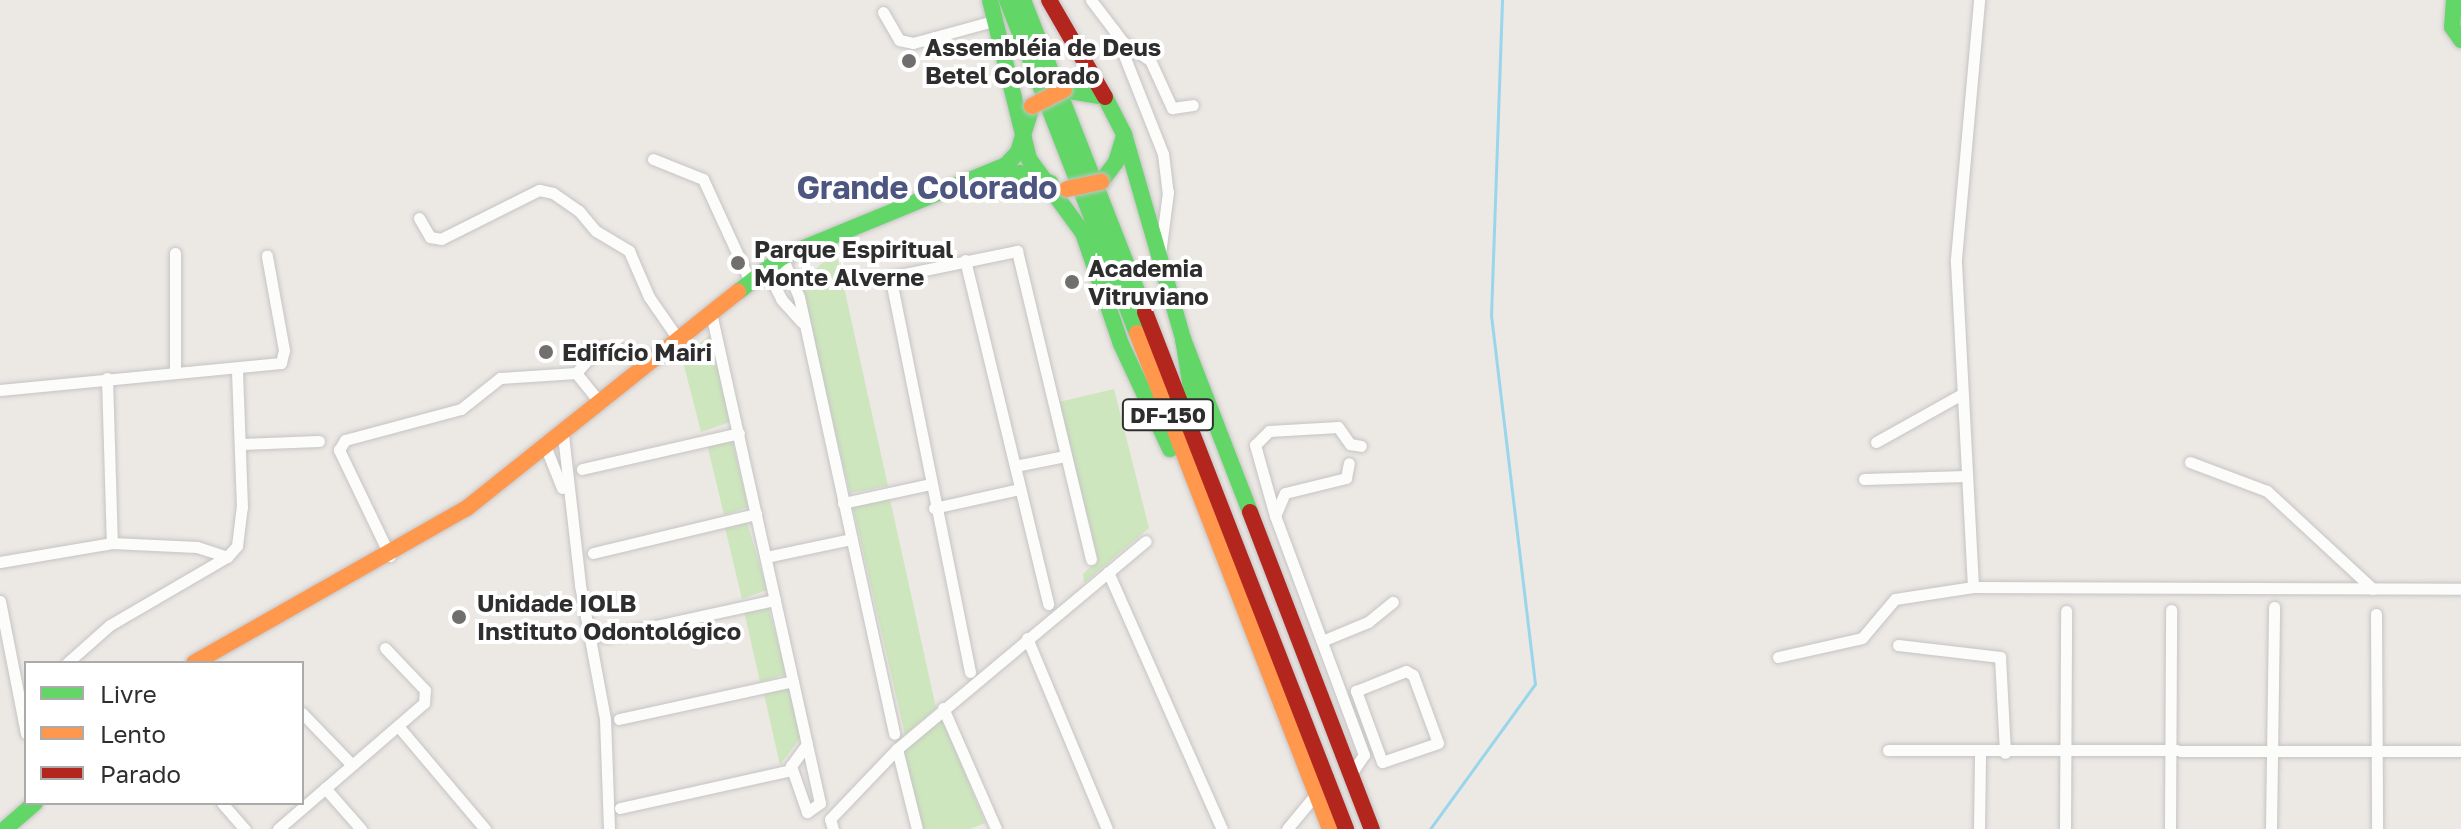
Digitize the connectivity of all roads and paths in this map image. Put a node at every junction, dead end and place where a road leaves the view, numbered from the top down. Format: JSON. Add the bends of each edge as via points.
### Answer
{"nodes":[{"id":1,"x":990,"y":0,"type":"edge"},
{"id":2,"x":1007,"y":0,"type":"edge"},
{"id":3,"x":1023,"y":0,"type":"edge"},
{"id":4,"x":1049,"y":0,"type":"edge"},
{"id":5,"x":1091,"y":0,"type":"edge"},
{"id":6,"x":1979,"y":0,"type":"edge"},
{"id":7,"x":2454,"y":0,"type":"edge"},
{"id":8,"x":883,"y":12,"type":"dead end"},
{"id":9,"x":997,"y":20,"type":"junction"},
{"id":10,"x":1114,"y":30,"type":"junction"},
{"id":11,"x":2461,"y":40,"type":"edge"},
{"id":12,"x":1105,"y":97,"type":"junction"},
{"id":13,"x":1193,"y":105,"type":"dead end"},
{"id":14,"x":1124,"y":134,"type":"junction"},
{"id":15,"x":1023,"y":136,"type":"junction"},
{"id":16,"x":653,"y":159,"type":"dead end"},
{"id":17,"x":989,"y":176,"type":"junction"},
{"id":18,"x":1045,"y":182,"type":"junction"},
{"id":19,"x":419,"y":218,"type":"dead end"},
{"id":20,"x":175,"y":253,"type":"dead end"},
{"id":21,"x":267,"y":256,"type":"dead end"},
{"id":22,"x":782,"y":257,"type":"junction"},
{"id":23,"x":1159,"y":258,"type":"junction"},
{"id":24,"x":965,"y":260,"type":"junction"},
{"id":25,"x":765,"y":267,"type":"junction"},
{"id":26,"x":749,"y":279,"type":"junction"},
{"id":27,"x":711,"y":313,"type":"junction"},
{"id":28,"x":802,"y":322,"type":"junction"},
{"id":29,"x":678,"y":339,"type":"junction"},
{"id":30,"x":1183,"y":339,"type":"junction"},
{"id":31,"x":651,"y":361,"type":"junction"},
{"id":32,"x":237,"y":368,"type":"junction"},
{"id":33,"x":175,"y":373,"type":"junction"},
{"id":34,"x":576,"y":373,"type":"junction"},
{"id":35,"x":107,"y":378,"type":"junction"},
{"id":36,"x":0,"y":390,"type":"edge"},
{"id":37,"x":1962,"y":394,"type":"junction"},
{"id":38,"x":600,"y":403,"type":"junction"},
{"id":39,"x":739,"y":433,"type":"junction"},
{"id":40,"x":563,"y":435,"type":"junction"},
{"id":41,"x":319,"y":441,"type":"dead end"},
{"id":42,"x":1876,"y":442,"type":"dead end"},
{"id":43,"x":240,"y":444,"type":"junction"},
{"id":44,"x":1361,"y":446,"type":"dead end"},
{"id":45,"x":546,"y":448,"type":"junction"},
{"id":46,"x":1201,"y":449,"type":"junction"},
{"id":47,"x":1065,"y":456,"type":"junction"},
{"id":48,"x":2190,"y":462,"type":"dead end"},
{"id":49,"x":1349,"y":463,"type":"dead end"},
{"id":50,"x":1015,"y":466,"type":"junction"},
{"id":51,"x":582,"y":469,"type":"dead end"},
{"id":52,"x":1966,"y":476,"type":"junction"},
{"id":53,"x":1864,"y":479,"type":"dead end"},
{"id":54,"x":930,"y":484,"type":"junction"},
{"id":55,"x":1020,"y":489,"type":"junction"},
{"id":56,"x":567,"y":500,"type":"junction"},
{"id":57,"x":843,"y":503,"type":"junction"},
{"id":58,"x":934,"y":508,"type":"junction"},
{"id":59,"x":756,"y":514,"type":"junction"},
{"id":60,"x":1275,"y":516,"type":"junction"},
{"id":61,"x":851,"y":539,"type":"junction"},
{"id":62,"x":1146,"y":541,"type":"dead end"},
{"id":63,"x":112,"y":543,"type":"junction"},
{"id":64,"x":593,"y":553,"type":"dead end"},
{"id":65,"x":390,"y":556,"type":"junction"},
{"id":66,"x":227,"y":557,"type":"junction"},
{"id":67,"x":766,"y":557,"type":"junction"},
{"id":68,"x":1091,"y":559,"type":"dead end"},
{"id":69,"x":0,"y":562,"type":"edge"},
{"id":70,"x":1229,"y":570,"type":"junction"},
{"id":71,"x":1108,"y":572,"type":"junction"},
{"id":72,"x":1973,"y":587,"type":"junction"},
{"id":73,"x":2373,"y":589,"type":"junction"},
{"id":74,"x":2461,"y":589,"type":"edge"},
{"id":75,"x":775,"y":600,"type":"junction"},
{"id":76,"x":0,"y":601,"type":"edge"},
{"id":77,"x":1393,"y":602,"type":"dead end"},
{"id":78,"x":1048,"y":604,"type":"dead end"},
{"id":79,"x":2274,"y":607,"type":"dead end"},
{"id":80,"x":2171,"y":610,"type":"dead end"},
{"id":81,"x":2066,"y":611,"type":"dead end"},
{"id":82,"x":2376,"y":614,"type":"dead end"},
{"id":83,"x":605,"y":637,"type":"dead end"},
{"id":84,"x":1027,"y":638,"type":"junction"},
{"id":85,"x":1322,"y":641,"type":"junction"},
{"id":86,"x":1898,"y":645,"type":"dead end"},
{"id":87,"x":385,"y":648,"type":"dead end"},
{"id":88,"x":1778,"y":657,"type":"dead end"},
{"id":89,"x":69,"y":661,"type":"edge"},
{"id":90,"x":198,"y":661,"type":"edge"},
{"id":91,"x":970,"y":672,"type":"dead end"},
{"id":92,"x":793,"y":681,"type":"junction"},
{"id":93,"x":24,"y":702,"type":"edge"},
{"id":94,"x":943,"y":708,"type":"junction"},
{"id":95,"x":304,"y":715,"type":"edge"},
{"id":96,"x":619,"y":719,"type":"dead end"},
{"id":97,"x":398,"y":726,"type":"junction"},
{"id":98,"x":1362,"y":732,"type":"junction"},
{"id":99,"x":894,"y":734,"type":"dead end"},
{"id":100,"x":807,"y":744,"type":"junction"},
{"id":101,"x":897,"y":749,"type":"junction"},
{"id":102,"x":1888,"y":750,"type":"dead end"},
{"id":103,"x":2461,"y":751,"type":"edge"},
{"id":104,"x":2064,"y":752,"type":"junction"},
{"id":105,"x":1980,"y":753,"type":"junction"},
{"id":106,"x":2005,"y":753,"type":"junction"},
{"id":107,"x":2271,"y":753,"type":"junction"},
{"id":108,"x":2171,"y":754,"type":"junction"},
{"id":109,"x":2379,"y":754,"type":"junction"},
{"id":110,"x":351,"y":764,"type":"junction"},
{"id":111,"x":791,"y":770,"type":"junction"},
{"id":112,"x":1351,"y":774,"type":"junction"},
{"id":113,"x":325,"y":788,"type":"junction"},
{"id":114,"x":1316,"y":794,"type":"junction"},
{"id":115,"x":33,"y":805,"type":"edge"},
{"id":116,"x":224,"y":805,"type":"edge"},
{"id":117,"x":620,"y":808,"type":"dead end"},
{"id":118,"x":5,"y":829,"type":"edge"},
{"id":119,"x":245,"y":829,"type":"edge"},
{"id":120,"x":278,"y":829,"type":"edge"},
{"id":121,"x":361,"y":829,"type":"edge"},
{"id":122,"x":485,"y":829,"type":"edge"},
{"id":123,"x":609,"y":829,"type":"edge"},
{"id":124,"x":833,"y":829,"type":"edge"},
{"id":125,"x":917,"y":829,"type":"edge"},
{"id":126,"x":996,"y":829,"type":"edge"},
{"id":127,"x":1107,"y":829,"type":"edge"},
{"id":128,"x":1222,"y":829,"type":"edge"},
{"id":129,"x":1287,"y":829,"type":"edge"},
{"id":130,"x":1330,"y":829,"type":"edge"},
{"id":131,"x":1346,"y":829,"type":"edge"},
{"id":132,"x":1372,"y":829,"type":"edge"},
{"id":133,"x":1979,"y":829,"type":"edge"},
{"id":134,"x":2065,"y":829,"type":"edge"},
{"id":135,"x":2170,"y":829,"type":"edge"},
{"id":136,"x":2271,"y":829,"type":"edge"},
{"id":137,"x":2377,"y":829,"type":"edge"}],
"edges":[{"from":1,"to":9,"type":"main road"},
{"from":2,"to":70,"type":"main road","number":"DF-150"},
{"from":3,"to":46,"type":"main road","number":"DF-150"},
{"from":4,"to":12,"type":"main road"},
{"from":5,"to":10,"type":"street"},
{"from":6,"to":37,"type":"street","via":[[1956,259]]},
{"from":7,"to":11,"type":"main road","via":[[2452,27]]},
{"from":8,"to":9,"type":"street","via":[[899,40],[913,43]]},
{"from":9,"to":15,"type":"main road"},
{"from":10,"to":13,"type":"street","via":[[1150,60],[1172,108]]},
{"from":10,"to":23,"type":"street","via":[[1163,154],[1167,232]]},
{"from":12,"to":14,"type":"main road"},
{"from":12,"to":15,"type":"main road","bridge":true,"via":[[1064,90],[1032,106]]},
{"from":14,"to":18,"type":"main road","bridge":true,"via":[[1116,162],[1101,182],[1067,189]]},
{"from":14,"to":23,"type":"main road"},
{"from":15,"to":17,"type":"main road","via":[[1012,159]]},
{"from":15,"to":18,"type":"main road","via":[[1029,159]]},
{"from":16,"to":26,"type":"street","via":[[703,179]]},
{"from":17,"to":18,"type":"main road","via":[[1020,173]]},
{"from":17,"to":22,"type":"main road"},
{"from":18,"to":70,"type":"main road","via":[[1083,233],[1121,344]]},
{"from":19,"to":29,"type":"street","via":[[430,237],[441,239],[539,190],[553,193],[596,231],[629,251],[649,297]]},
{"from":20,"to":33,"type":"street"},
{"from":21,"to":32,"type":"street","via":[[284,358],[274,365]]},
{"from":22,"to":25,"type":"main road"},
{"from":22,"to":28,"type":"street","via":[[799,297]]},
{"from":23,"to":30,"type":"main road"},
{"from":24,"to":47,"type":"street","via":[[1011,251],[1021,257]]},
{"from":24,"to":50,"type":"street"},
{"from":24,"to":54,"type":"street","via":[[895,274],[888,285]]},
{"from":25,"to":26,"type":"main road"},
{"from":25,"to":28,"type":"street","via":[[781,299]]},
{"from":26,"to":27,"type":"main road"},
{"from":27,"to":29,"type":"main road"},
{"from":27,"to":39,"type":"street"},
{"from":28,"to":57,"type":"street"},
{"from":29,"to":31,"type":"main road"},
{"from":30,"to":46,"type":"main road"},
{"from":30,"to":112,"type":"main road"},
{"from":31,"to":34,"type":"street","via":[[629,350],[603,348]]},
{"from":31,"to":38,"type":"main road"},
{"from":32,"to":33,"type":"street"},
{"from":32,"to":43,"type":"street"},
{"from":33,"to":35,"type":"street"},
{"from":34,"to":38,"type":"street"},
{"from":34,"to":65,"type":"street","via":[[500,378],[461,409],[339,444]]},
{"from":35,"to":36,"type":"street"},
{"from":35,"to":63,"type":"street"},
{"from":37,"to":42,"type":"street"},
{"from":37,"to":52,"type":"street"},
{"from":38,"to":40,"type":"main road"},
{"from":39,"to":51,"type":"street"},
{"from":39,"to":59,"type":"street"},
{"from":40,"to":45,"type":"main road"},
{"from":40,"to":56,"type":"street"},
{"from":41,"to":43,"type":"street"},
{"from":43,"to":66,"type":"street","via":[[241,527],[237,546]]},
{"from":44,"to":60,"type":"street","via":[[1350,444],[1338,427],[1262,434],[1256,454]]},
{"from":45,"to":56,"type":"street"},
{"from":45,"to":65,"type":"main road","via":[[467,508]]},
{"from":46,"to":131,"type":"main road","number":"DF-150"},
{"from":47,"to":50,"type":"street"},
{"from":47,"to":68,"type":"street"},
{"from":48,"to":73,"type":"street","via":[[2267,491]]},
{"from":49,"to":60,"type":"street","via":[[1343,479],[1285,493]]},
{"from":50,"to":55,"type":"street"},
{"from":52,"to":53,"type":"street"},
{"from":52,"to":72,"type":"street"},
{"from":54,"to":57,"type":"street"},
{"from":54,"to":58,"type":"street"},
{"from":55,"to":58,"type":"street"},
{"from":55,"to":78,"type":"street"},
{"from":56,"to":123,"type":"street","via":[[605,719]]},
{"from":57,"to":61,"type":"street"},
{"from":58,"to":91,"type":"street"},
{"from":59,"to":64,"type":"street"},
{"from":59,"to":67,"type":"street"},
{"from":60,"to":85,"type":"street"},
{"from":61,"to":67,"type":"street"},
{"from":61,"to":99,"type":"street"},
{"from":62,"to":71,"type":"street"},
{"from":63,"to":66,"type":"street","via":[[197,547]]},
{"from":63,"to":69,"type":"street"},
{"from":65,"to":90,"type":"main road"},
{"from":66,"to":89,"type":"street","via":[[110,625]]},
{"from":67,"to":75,"type":"street"},
{"from":70,"to":114,"type":"main road","number":"DF-150"},
{"from":71,"to":84,"type":"street"},
{"from":71,"to":128,"type":"street"},
{"from":72,"to":73,"type":"street"},
{"from":72,"to":88,"type":"street","via":[[1895,599],[1862,638]]},
{"from":73,"to":74,"type":"street"},
{"from":75,"to":83,"type":"street"},
{"from":75,"to":92,"type":"street"},
{"from":76,"to":93,"type":"street"},
{"from":77,"to":85,"type":"street","via":[[1368,622]]},
{"from":79,"to":107,"type":"street"},
{"from":80,"to":108,"type":"street"},
{"from":81,"to":104,"type":"street"},
{"from":82,"to":109,"type":"street"},
{"from":84,"to":94,"type":"street"},
{"from":84,"to":127,"type":"street"},
{"from":85,"to":98,"type":"street"},
{"from":86,"to":106,"type":"street","via":[[2000,657]]},
{"from":87,"to":97,"type":"street","via":[[427,697]]},
{"from":92,"to":96,"type":"street"},
{"from":92,"to":100,"type":"street"},
{"from":94,"to":101,"type":"street"},
{"from":94,"to":126,"type":"street"},
{"from":95,"to":110,"type":"street"},
{"from":97,"to":110,"type":"street"},
{"from":97,"to":122,"type":"street"},
{"from":98,"to":98,"type":"street","via":[[1356,691],[1406,671],[1413,675],[1438,743],[1385,763]]},
{"from":98,"to":112,"type":"street","via":[[1364,763]]},
{"from":100,"to":111,"type":"street"},
{"from":100,"to":111,"type":"street","via":[[818,808],[803,810]]},
{"from":101,"to":124,"type":"street","via":[[830,819]]},
{"from":101,"to":125,"type":"street"},
{"from":102,"to":105,"type":"street"},
{"from":103,"to":109,"type":"street"},
{"from":104,"to":106,"type":"street"},
{"from":104,"to":108,"type":"street"},
{"from":104,"to":134,"type":"street"},
{"from":105,"to":106,"type":"street"},
{"from":105,"to":133,"type":"street"},
{"from":107,"to":108,"type":"street"},
{"from":107,"to":109,"type":"street"},
{"from":107,"to":136,"type":"street"},
{"from":108,"to":135,"type":"street"},
{"from":109,"to":137,"type":"street"},
{"from":110,"to":113,"type":"street"},
{"from":111,"to":117,"type":"street"},
{"from":112,"to":132,"type":"main road"},
{"from":113,"to":120,"type":"street"},
{"from":113,"to":121,"type":"street"},
{"from":114,"to":129,"type":"street"},
{"from":114,"to":130,"type":"main road","number":"DF-150"},
{"from":115,"to":118,"type":"main road"},
{"from":116,"to":119,"type":"street"}]}
